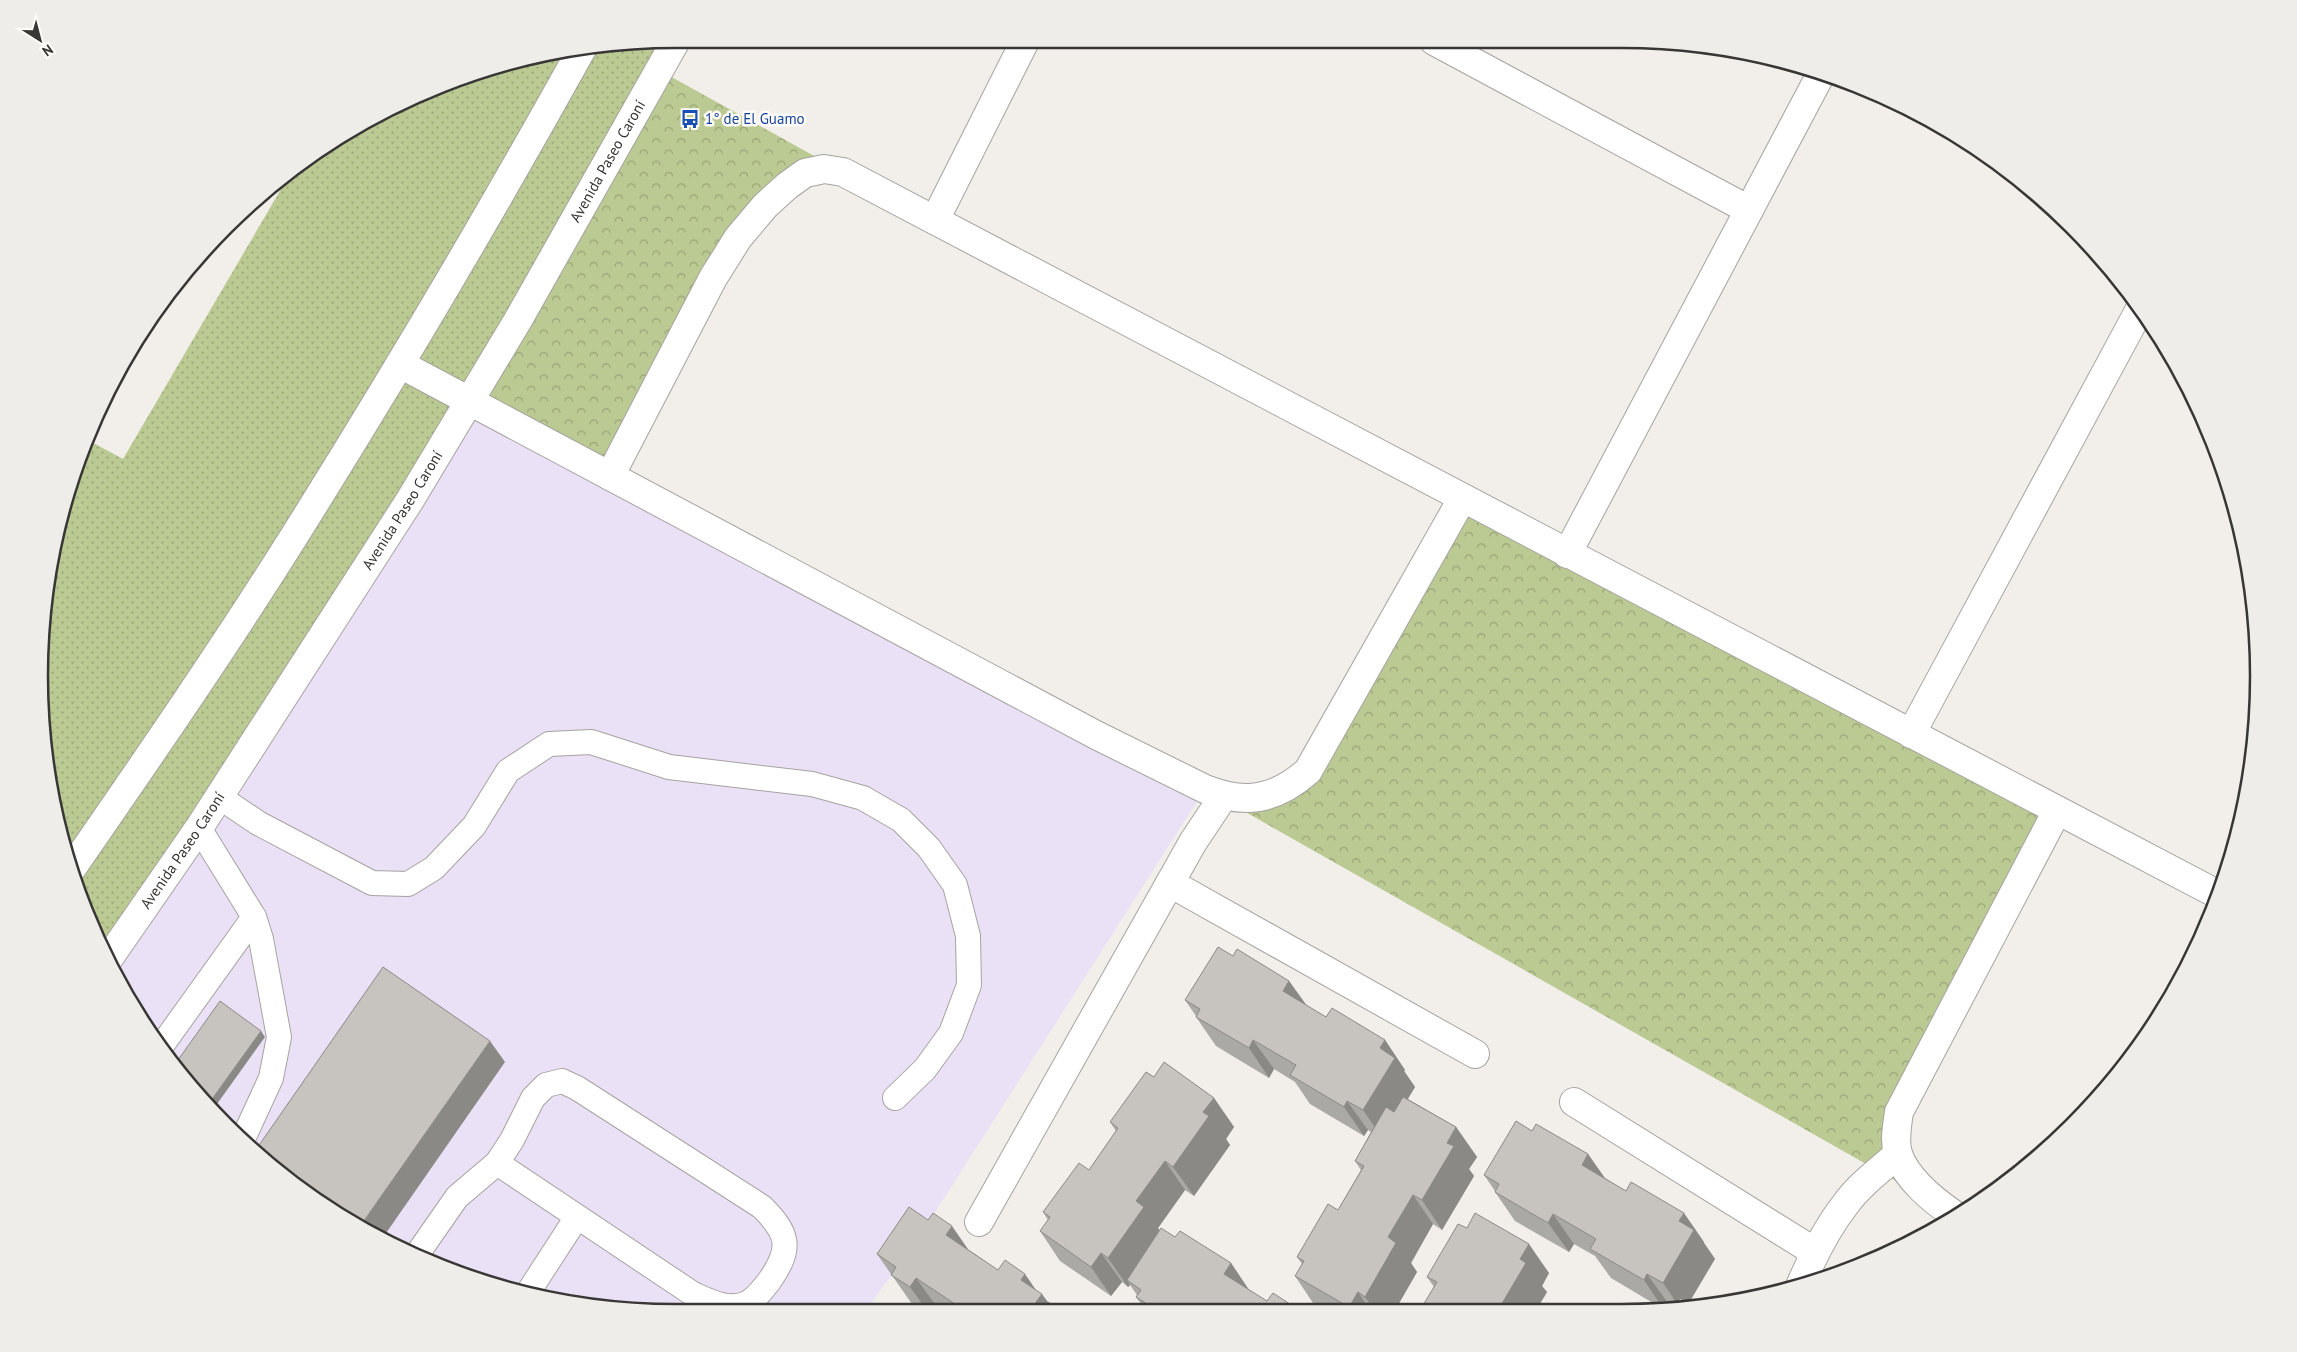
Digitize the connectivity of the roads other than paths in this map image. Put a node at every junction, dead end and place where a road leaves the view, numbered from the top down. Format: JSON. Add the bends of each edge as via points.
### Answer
{"nodes":[{"id":1,"x":672,"y":47,"type":"edge"},
{"id":2,"x":1022,"y":47,"type":"edge"},
{"id":3,"x":1445,"y":47,"type":"edge"},
{"id":4,"x":578,"y":56,"type":"edge"},
{"id":5,"x":1818,"y":79,"type":"edge"},
{"id":6,"x":1749,"y":210,"type":"junction"},
{"id":7,"x":935,"y":220,"type":"junction"},
{"id":8,"x":2136,"y":316,"type":"edge"},
{"id":9,"x":400,"y":364,"type":"junction"},
{"id":10,"x":469,"y":401,"type":"junction"},
{"id":11,"x":610,"y":476,"type":"junction"},
{"id":12,"x":1462,"y":499,"type":"junction"},
{"id":13,"x":1567,"y":554,"type":"junction"},
{"id":14,"x":1911,"y":734,"type":"junction"},
{"id":15,"x":218,"y":796,"type":"junction"},
{"id":16,"x":1223,"y":796,"type":"junction"},
{"id":17,"x":2057,"y":811,"type":"junction"},
{"id":18,"x":200,"y":828,"type":"junction"},
{"id":19,"x":76,"y":862,"type":"edge"},
{"id":20,"x":1170,"y":882,"type":"junction"},
{"id":21,"x":2211,"y":891,"type":"edge"},
{"id":22,"x":254,"y":917,"type":"junction"},
{"id":23,"x":112,"y":954,"type":"edge"},
{"id":24,"x":165,"y":1042,"type":"edge"},
{"id":25,"x":1475,"y":1054,"type":"dead end"},
{"id":26,"x":895,"y":1098,"type":"dead end"},
{"id":27,"x":1574,"y":1102,"type":"dead end"},
{"id":28,"x":246,"y":1133,"type":"edge"},
{"id":29,"x":1898,"y":1154,"type":"junction"},
{"id":30,"x":496,"y":1162,"type":"junction"},
{"id":31,"x":1949,"y":1212,"type":"edge"},
{"id":32,"x":577,"y":1217,"type":"junction"},
{"id":33,"x":979,"y":1222,"type":"dead end"},
{"id":34,"x":423,"y":1251,"type":"edge"},
{"id":35,"x":1815,"y":1252,"type":"junction"},
{"id":36,"x":1804,"y":1277,"type":"edge"},
{"id":37,"x":531,"y":1287,"type":"edge"},
{"id":38,"x":716,"y":1304,"type":"edge"},
{"id":39,"x":745,"y":1304,"type":"edge"}],
"edges":[{"from":1,"to":10,"type":"street","name":"Avenida Paseo Caroní"},
{"from":2,"to":7,"type":"street"},
{"from":3,"to":6,"type":"street"},
{"from":4,"to":9,"type":"street","via":[[501,194]]},
{"from":5,"to":6,"type":"street"},
{"from":6,"to":13,"type":"street"},
{"from":7,"to":11,"type":"street","via":[[843,172],[824,169],[805,173],[787,186],[738,238],[713,278]]},
{"from":7,"to":12,"type":"street"},
{"from":8,"to":14,"type":"street"},
{"from":9,"to":10,"type":"street"},
{"from":9,"to":19,"type":"street","via":[[292,540]]},
{"from":10,"to":11,"type":"street"},
{"from":10,"to":15,"type":"street","name":"Avenida Paseo Caroní","via":[[410,500]]},
{"from":11,"to":16,"type":"street","via":[[1096,735]]},
{"from":12,"to":13,"type":"street"},
{"from":12,"to":16,"type":"street","via":[[1308,771],[1280,791],[1263,797]]},
{"from":13,"to":14,"type":"street"},
{"from":14,"to":17,"type":"street"},
{"from":15,"to":18,"type":"street","name":"Avenida Paseo Caroní"},
{"from":15,"to":26,"type":"lane","via":[[258,823],[372,883],[408,884],[434,868],[474,826],[508,771],[549,744],[591,742],[669,767],[812,784],[863,798],[901,820],[929,848],[955,885],[968,936],[969,985],[951,1033],[925,1069]]},
{"from":16,"to":20,"type":"street"},
{"from":17,"to":21,"type":"street"},
{"from":17,"to":29,"type":"street","via":[[1899,1112]]},
{"from":18,"to":22,"type":"lane"},
{"from":18,"to":23,"type":"street","name":"Avenida Paseo Caroní"},
{"from":20,"to":25,"type":"street"},
{"from":20,"to":33,"type":"street"},
{"from":22,"to":24,"type":"lane"},
{"from":22,"to":28,"type":"lane","via":[[279,1037],[271,1078]]},
{"from":27,"to":35,"type":"street"},
{"from":29,"to":31,"type":"street","via":[[1906,1171]]},
{"from":29,"to":35,"type":"street","via":[[1844,1205]]},
{"from":30,"to":32,"type":"lane"},
{"from":30,"to":34,"type":"lane","via":[[457,1197]]},
{"from":30,"to":39,"type":"lane","via":[[512,1140],[533,1098],[546,1085],[562,1081],[577,1088],[762,1206],[778,1223],[786,1243],[782,1262],[763,1290]]},
{"from":32,"to":37,"type":"lane"},
{"from":32,"to":38,"type":"lane","via":[[693,1294]]},
{"from":35,"to":36,"type":"street"}]}
